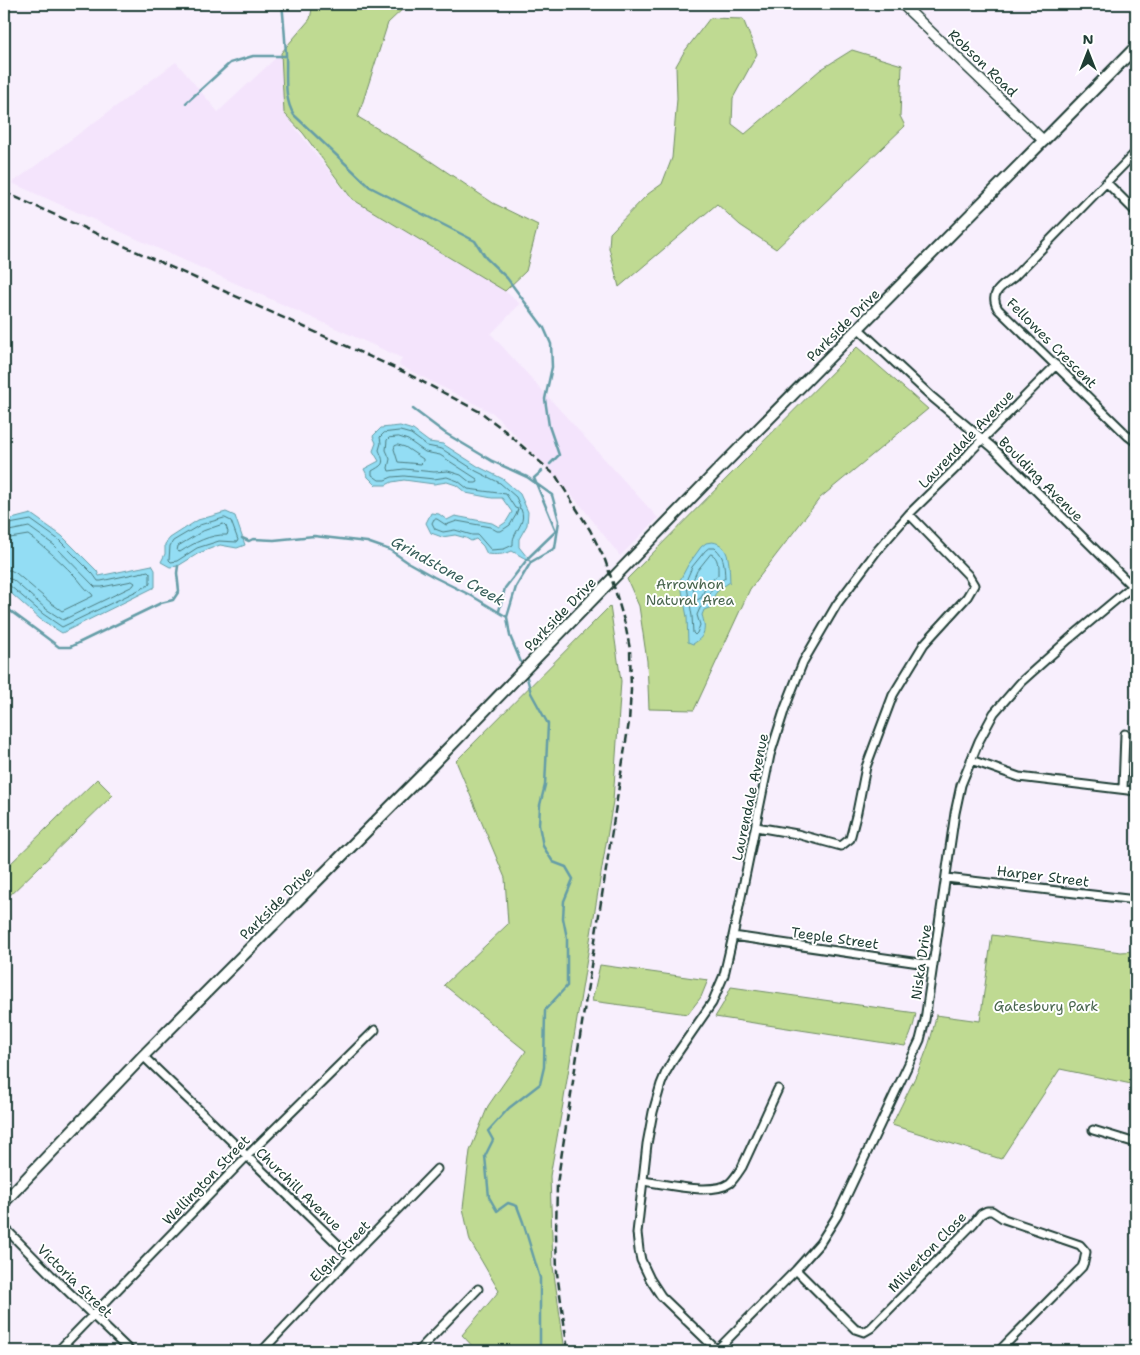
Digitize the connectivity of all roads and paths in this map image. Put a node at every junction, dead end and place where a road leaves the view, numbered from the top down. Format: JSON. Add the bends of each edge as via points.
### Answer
{"nodes":[{"id":1,"x":902,"y":4,"type":"edge"},
{"id":2,"x":1136,"y":47,"type":"edge"},
{"id":3,"x":1044,"y":141,"type":"junction"},
{"id":4,"x":1136,"y":152,"type":"edge"},
{"id":5,"x":1107,"y":183,"type":"junction"},
{"id":6,"x":1136,"y":212,"type":"edge"},
{"id":7,"x":859,"y":329,"type":"junction"},
{"id":8,"x":1056,"y":365,"type":"junction"},
{"id":9,"x":982,"y":439,"type":"junction"},
{"id":10,"x":1136,"y":442,"type":"edge"},
{"id":11,"x":909,"y":514,"type":"junction"},
{"id":12,"x":1135,"y":587,"type":"edge"},
{"id":13,"x":1125,"y":734,"type":"dead end"},
{"id":14,"x":971,"y":760,"type":"junction"},
{"id":15,"x":1123,"y":789,"type":"junction"},
{"id":16,"x":1136,"y":791,"type":"edge"},
{"id":17,"x":756,"y":827,"type":"junction"},
{"id":18,"x":946,"y":878,"type":"junction"},
{"id":19,"x":1136,"y":900,"type":"edge"},
{"id":20,"x":733,"y":936,"type":"junction"},
{"id":21,"x":933,"y":964,"type":"junction"},
{"id":22,"x":375,"y":1030,"type":"dead end"},
{"id":23,"x":143,"y":1056,"type":"junction"},
{"id":24,"x":778,"y":1090,"type":"dead end"},
{"id":25,"x":1093,"y":1130,"type":"dead end"},
{"id":26,"x":1136,"y":1143,"type":"edge"},
{"id":27,"x":247,"y":1156,"type":"junction"},
{"id":28,"x":437,"y":1169,"type":"dead end"},
{"id":29,"x":643,"y":1181,"type":"junction"},
{"id":30,"x":4,"y":1202,"type":"edge"},
{"id":31,"x":4,"y":1227,"type":"edge"},
{"id":32,"x":351,"y":1258,"type":"junction"},
{"id":33,"x":796,"y":1270,"type":"junction"},
{"id":34,"x":478,"y":1288,"type":"dead end"},
{"id":35,"x":93,"y":1315,"type":"junction"},
{"id":36,"x":58,"y":1351,"type":"edge"},
{"id":37,"x":130,"y":1351,"type":"edge"},
{"id":38,"x":262,"y":1351,"type":"edge"},
{"id":39,"x":418,"y":1351,"type":"edge"},
{"id":40,"x":718,"y":1351,"type":"edge"},
{"id":41,"x":999,"y":1351,"type":"edge"}],
"edges":[{"from":1,"to":3,"type":"street","name":"Robson Road"},
{"from":2,"to":3,"type":"main road","name":"Parkside Drive"},
{"from":3,"to":7,"type":"main road","name":"Parkside Drive"},
{"from":4,"to":5,"type":"street"},
{"from":5,"to":6,"type":"street"},
{"from":5,"to":8,"type":"street","name":"Fellowes Crescent","via":[[996,292],[994,298],[998,308]]},
{"from":7,"to":9,"type":"street","name":"Boulding Avenue"},
{"from":7,"to":23,"type":"main road","name":"Parkside Drive"},
{"from":8,"to":9,"type":"street","name":"Laurendale Avenue"},
{"from":8,"to":10,"type":"street","name":"Fellowes Crescent"},
{"from":9,"to":11,"type":"street","name":"Laurendale Avenue"},
{"from":9,"to":12,"type":"street","name":"Boulding Avenue"},
{"from":11,"to":17,"type":"street","name":"Laurendale Avenue","via":[[837,604],[803,662],[770,755]]},
{"from":11,"to":17,"type":"street","via":[[974,584],[924,644],[893,695],[866,767],[850,839],[841,846]]},
{"from":12,"to":14,"type":"street","name":"Niska Drive","via":[[1021,682],[994,713]]},
{"from":13,"to":15,"type":"street"},
{"from":14,"to":15,"type":"street","via":[[1019,777]]},
{"from":14,"to":18,"type":"street","name":"Niska Drive","via":[[958,796]]},
{"from":15,"to":16,"type":"street"},
{"from":17,"to":20,"type":"street","name":"Laurendale Avenue"},
{"from":18,"to":19,"type":"street","name":"Harper Street"},
{"from":18,"to":21,"type":"street","name":"Niska Drive"},
{"from":20,"to":21,"type":"street","name":"Teeple Street"},
{"from":20,"to":29,"type":"street","name":"Laurendale Avenue","via":[[716,994],[661,1084],[652,1112]]},
{"from":21,"to":33,"type":"street","name":"Niska Drive","via":[[920,1040],[837,1216],[820,1243]]},
{"from":22,"to":27,"type":"street","name":"Wellington Street"},
{"from":23,"to":27,"type":"street","name":"Churchill Avenue"},
{"from":23,"to":30,"type":"main road","name":"Parkside Drive"},
{"from":24,"to":29,"type":"street","via":[[742,1167],[729,1183],[703,1189]]},
{"from":25,"to":26,"type":"street"},
{"from":27,"to":32,"type":"street","name":"Churchill Avenue"},
{"from":27,"to":35,"type":"street","name":"Wellington Street"},
{"from":28,"to":32,"type":"street","name":"Elgin Street"},
{"from":29,"to":40,"type":"street","name":"Laurendale Avenue","via":[[637,1233],[641,1260],[661,1296]]},
{"from":31,"to":35,"type":"street","name":"Victoria Street"},
{"from":32,"to":38,"type":"street","name":"Elgin Street"},
{"from":33,"to":40,"type":"street","name":"Niska Drive"},
{"from":33,"to":41,"type":"street","name":"Milverton Close","via":[[855,1329],[864,1332],[987,1211],[1080,1245],[1086,1252],[1082,1267]]},
{"from":34,"to":39,"type":"street"},
{"from":35,"to":36,"type":"street","name":"Wellington Street"},
{"from":35,"to":37,"type":"street","name":"Victoria Street"}]}
